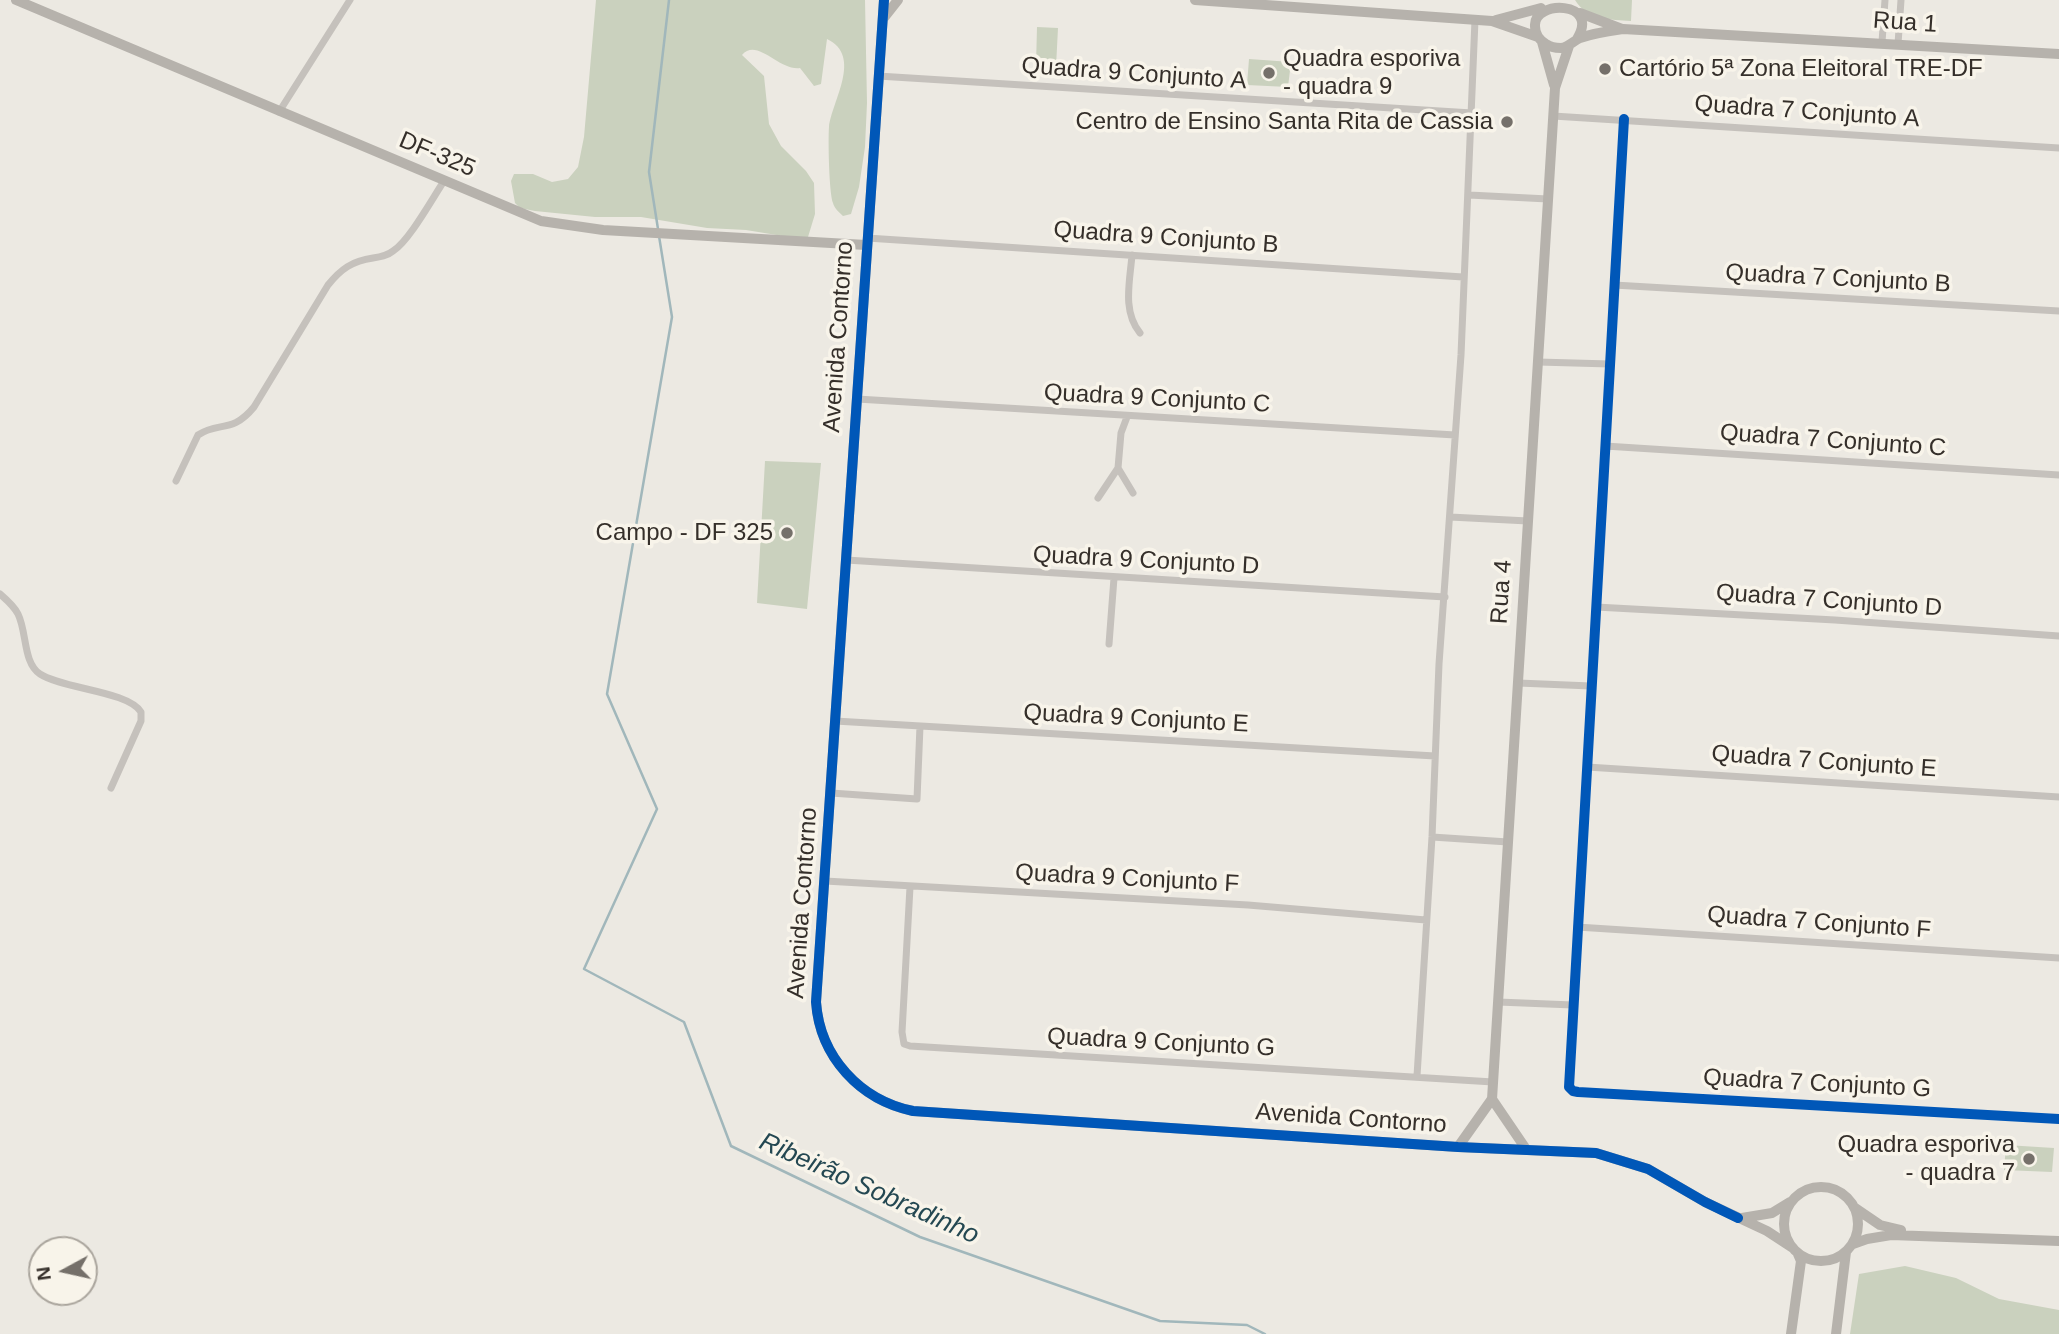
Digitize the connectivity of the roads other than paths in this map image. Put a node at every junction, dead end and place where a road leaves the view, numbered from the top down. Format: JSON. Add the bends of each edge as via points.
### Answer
{"nodes":[{"id":1,"x":16,"y":0,"type":"edge"},
{"id":2,"x":350,"y":0,"type":"edge"},
{"id":3,"x":884,"y":0,"type":"edge"},
{"id":4,"x":898,"y":0,"type":"edge"},
{"id":5,"x":1195,"y":0,"type":"edge"},
{"id":6,"x":1885,"y":0,"type":"edge"},
{"id":7,"x":1901,"y":0,"type":"edge"},
{"id":8,"x":1228,"y":1,"type":"edge"},
{"id":9,"x":1545,"y":4,"type":"edge"},
{"id":10,"x":1576,"y":6,"type":"edge"},
{"id":11,"x":1884,"y":9,"type":"junction"},
{"id":12,"x":1900,"y":10,"type":"junction"},
{"id":13,"x":883,"y":19,"type":"junction"},
{"id":14,"x":1475,"y":20,"type":"junction"},
{"id":15,"x":1492,"y":21,"type":"junction"},
{"id":16,"x":1623,"y":29,"type":"junction"},
{"id":17,"x":1541,"y":39,"type":"junction"},
{"id":18,"x":1573,"y":42,"type":"junction"},
{"id":19,"x":1882,"y":43,"type":"junction"},
{"id":20,"x":1898,"y":44,"type":"junction"},
{"id":21,"x":2059,"y":54,"type":"edge"},
{"id":22,"x":878,"y":76,"type":"junction"},
{"id":23,"x":1555,"y":88,"type":"junction"},
{"id":24,"x":279,"y":112,"type":"junction"},
{"id":25,"x":1472,"y":113,"type":"junction"},
{"id":26,"x":1553,"y":116,"type":"junction"},
{"id":27,"x":1624,"y":119,"type":"junction"},
{"id":28,"x":2059,"y":148,"type":"edge"},
{"id":29,"x":444,"y":181,"type":"junction"},
{"id":30,"x":1469,"y":195,"type":"junction"},
{"id":31,"x":1548,"y":199,"type":"junction"},
{"id":32,"x":867,"y":241,"type":"junction"},
{"id":33,"x":1132,"y":256,"type":"junction"},
{"id":34,"x":1463,"y":277,"type":"junction"},
{"id":35,"x":1614,"y":285,"type":"junction"},
{"id":36,"x":2059,"y":312,"type":"edge"},
{"id":37,"x":1140,"y":333,"type":"dead end"},
{"id":38,"x":1538,"y":362,"type":"junction"},
{"id":39,"x":1610,"y":364,"type":"junction"},
{"id":40,"x":857,"y":399,"type":"junction"},
{"id":41,"x":1126,"y":417,"type":"junction"},
{"id":42,"x":1455,"y":435,"type":"junction"},
{"id":43,"x":1605,"y":446,"type":"junction"},
{"id":44,"x":1118,"y":468,"type":"junction"},
{"id":45,"x":2059,"y":475,"type":"edge"},
{"id":46,"x":176,"y":481,"type":"dead end"},
{"id":47,"x":1133,"y":492,"type":"dead end"},
{"id":48,"x":1098,"y":498,"type":"dead end"},
{"id":49,"x":1450,"y":517,"type":"junction"},
{"id":50,"x":1528,"y":521,"type":"junction"},
{"id":51,"x":846,"y":560,"type":"junction"},
{"id":52,"x":1114,"y":578,"type":"junction"},
{"id":53,"x":0,"y":594,"type":"edge"},
{"id":54,"x":1445,"y":597,"type":"junction"},
{"id":55,"x":1596,"y":607,"type":"junction"},
{"id":56,"x":2059,"y":636,"type":"edge"},
{"id":57,"x":1109,"y":644,"type":"dead end"},
{"id":58,"x":1518,"y":683,"type":"junction"},
{"id":59,"x":1591,"y":687,"type":"junction"},
{"id":60,"x":835,"y":721,"type":"junction"},
{"id":61,"x":920,"y":726,"type":"junction"},
{"id":62,"x":1435,"y":756,"type":"junction"},
{"id":63,"x":1587,"y":767,"type":"junction"},
{"id":64,"x":111,"y":788,"type":"dead end"},
{"id":65,"x":831,"y":793,"type":"junction"},
{"id":66,"x":2059,"y":797,"type":"edge"},
{"id":67,"x":1432,"y":837,"type":"junction"},
{"id":68,"x":1508,"y":842,"type":"junction"},
{"id":69,"x":825,"y":881,"type":"junction"},
{"id":70,"x":910,"y":887,"type":"junction"},
{"id":71,"x":1426,"y":920,"type":"junction"},
{"id":72,"x":1577,"y":928,"type":"junction"},
{"id":73,"x":2059,"y":958,"type":"edge"},
{"id":74,"x":1498,"y":1002,"type":"junction"},
{"id":75,"x":1573,"y":1005,"type":"junction"},
{"id":76,"x":1417,"y":1076,"type":"junction"},
{"id":77,"x":1493,"y":1082,"type":"junction"},
{"id":78,"x":1492,"y":1099,"type":"junction"},
{"id":79,"x":2059,"y":1119,"type":"edge"},
{"id":80,"x":1458,"y":1147,"type":"junction"},
{"id":81,"x":1526,"y":1149,"type":"junction"},
{"id":82,"x":1791,"y":1201,"type":"junction"},
{"id":83,"x":1855,"y":1208,"type":"junction"},
{"id":84,"x":1738,"y":1218,"type":"junction"},
{"id":85,"x":1921,"y":1234,"type":"junction"},
{"id":86,"x":2059,"y":1241,"type":"edge"},
{"id":87,"x":1849,"y":1248,"type":"junction"},
{"id":88,"x":1796,"y":1251,"type":"junction"},
{"id":89,"x":1791,"y":1334,"type":"edge"},
{"id":90,"x":1836,"y":1334,"type":"edge"}],
"edges":[{"from":1,"to":24,"type":"street","name":"DF-325"},
{"from":2,"to":24,"type":"street"},
{"from":3,"to":13,"type":"street","name":"Avenida Contorno"},
{"from":4,"to":13,"type":"street"},
{"from":5,"to":8,"type":"street"},
{"from":6,"to":11,"type":"street"},
{"from":7,"to":12,"type":"street"},
{"from":8,"to":14,"type":"street"},
{"from":9,"to":10,"type":"street","via":[[1561,0]]},
{"from":9,"to":15,"type":"street"},
{"from":9,"to":17,"type":"street","via":[[1535,22]]},
{"from":10,"to":16,"type":"street"},
{"from":10,"to":18,"type":"street","via":[[1582,27]]},
{"from":11,"to":12,"type":"street"},
{"from":11,"to":19,"type":"street"},
{"from":12,"to":20,"type":"street"},
{"from":13,"to":22,"type":"street","name":"Avenida Contorno"},
{"from":14,"to":15,"type":"street"},
{"from":14,"to":25,"type":"street"},
{"from":15,"to":17,"type":"street"},
{"from":16,"to":18,"type":"street"},
{"from":16,"to":19,"type":"street","name":"Rua 1"},
{"from":17,"to":18,"type":"street","via":[[1555,48]]},
{"from":17,"to":23,"type":"street"},
{"from":18,"to":23,"type":"street"},
{"from":19,"to":20,"type":"street","name":"Rua 1"},
{"from":20,"to":21,"type":"street","name":"Rua 1"},
{"from":22,"to":25,"type":"street","name":"Quadra 9 Conjunto A"},
{"from":22,"to":32,"type":"street","name":"Avenida Contorno"},
{"from":23,"to":26,"type":"street","name":"Rua 4"},
{"from":24,"to":29,"type":"street","name":"DF-325"},
{"from":25,"to":30,"type":"street"},
{"from":26,"to":27,"type":"street","name":"Quadra 7 Conjunto A"},
{"from":26,"to":31,"type":"street","name":"Rua 4"},
{"from":27,"to":28,"type":"street","name":"Quadra 7 Conjunto A"},
{"from":27,"to":35,"type":"street"},
{"from":29,"to":32,"type":"street","name":"DF-325","via":[[541,220],[579,228]]},
{"from":29,"to":46,"type":"street","via":[[395,251],[340,270],[254,407],[237,423],[198,435]]},
{"from":30,"to":31,"type":"street"},
{"from":30,"to":34,"type":"street"},
{"from":31,"to":38,"type":"street","name":"Rua 4"},
{"from":32,"to":33,"type":"street","name":"Quadra 9 Conjunto B"},
{"from":32,"to":40,"type":"street","name":"Avenida Contorno"},
{"from":33,"to":34,"type":"street","name":"Quadra 9 Conjunto B"},
{"from":33,"to":37,"type":"street","via":[[1128,307]]},
{"from":34,"to":42,"type":"street"},
{"from":35,"to":36,"type":"street","name":"Quadra 7 Conjunto B"},
{"from":35,"to":39,"type":"street"},
{"from":38,"to":39,"type":"street"},
{"from":38,"to":50,"type":"street","name":"Rua 4"},
{"from":39,"to":43,"type":"street"},
{"from":40,"to":41,"type":"street","name":"Quadra 9 Conjunto C"},
{"from":40,"to":51,"type":"street","name":"Avenida Contorno"},
{"from":41,"to":42,"type":"street","name":"Quadra 9 Conjunto C"},
{"from":41,"to":44,"type":"street"},
{"from":42,"to":49,"type":"street"},
{"from":43,"to":45,"type":"street","name":"Quadra 7 Conjunto C"},
{"from":43,"to":55,"type":"street"},
{"from":44,"to":47,"type":"street"},
{"from":44,"to":48,"type":"street"},
{"from":49,"to":50,"type":"street"},
{"from":49,"to":54,"type":"street"},
{"from":50,"to":58,"type":"street","name":"Rua 4"},
{"from":51,"to":52,"type":"street","name":"Quadra 9 Conjunto D"},
{"from":51,"to":60,"type":"street","name":"Avenida Contorno"},
{"from":52,"to":54,"type":"street","name":"Quadra 9 Conjunto D"},
{"from":52,"to":57,"type":"street"},
{"from":53,"to":64,"type":"street","via":[[16,610],[31,665],[39,673],[129,702],[141,712]]},
{"from":54,"to":62,"type":"street"},
{"from":55,"to":56,"type":"street","name":"Quadra 7 Conjunto D"},
{"from":55,"to":59,"type":"street"},
{"from":58,"to":59,"type":"street"},
{"from":58,"to":68,"type":"street","name":"Rua 4"},
{"from":59,"to":63,"type":"street"},
{"from":60,"to":61,"type":"street","name":"Quadra 9 Conjunto E"},
{"from":60,"to":65,"type":"street","name":"Avenida Contorno"},
{"from":61,"to":62,"type":"street","name":"Quadra 9 Conjunto E"},
{"from":61,"to":65,"type":"street","via":[[917,799]]},
{"from":62,"to":67,"type":"street"},
{"from":63,"to":66,"type":"street","name":"Quadra 7 Conjunto E"},
{"from":63,"to":72,"type":"street"},
{"from":65,"to":69,"type":"street","name":"Avenida Contorno"},
{"from":67,"to":68,"type":"street"},
{"from":67,"to":71,"type":"street"},
{"from":68,"to":74,"type":"street","name":"Rua 4"},
{"from":69,"to":70,"type":"street","name":"Quadra 9 Conjunto F"},
{"from":69,"to":80,"type":"street","name":"Avenida Contorno","via":[[816,1002],[822,1035],[846,1074],[889,1104],[935,1113]]},
{"from":70,"to":71,"type":"street","name":"Quadra 9 Conjunto F","via":[[1248,905]]},
{"from":70,"to":76,"type":"street","name":"Quadra 9 Conjunto G","via":[[904,1044]]},
{"from":71,"to":76,"type":"street"},
{"from":72,"to":73,"type":"street","name":"Quadra 7 Conjunto F"},
{"from":72,"to":75,"type":"street"},
{"from":74,"to":75,"type":"street"},
{"from":74,"to":77,"type":"street","name":"Rua 4"},
{"from":75,"to":79,"type":"street","name":"Quadra 7 Conjunto G","via":[[1569,1084],[1573,1091]]},
{"from":76,"to":77,"type":"street","name":"Quadra 9 Conjunto G"},
{"from":77,"to":78,"type":"street","name":"Rua 4"},
{"from":78,"to":80,"type":"street"},
{"from":78,"to":81,"type":"street"},
{"from":80,"to":81,"type":"street","name":"Avenida Contorno"},
{"from":81,"to":84,"type":"street","name":"Avenida Contorno","via":[[1596,1153],[1625,1160]]},
{"from":82,"to":83,"type":"street","via":[[1812,1188],[1825,1187],[1837,1190]]},
{"from":82,"to":84,"type":"street","via":[[1772,1213]]},
{"from":82,"to":88,"type":"street","via":[[1784,1225],[1786,1238]]},
{"from":83,"to":85,"type":"street","via":[[1880,1225]]},
{"from":83,"to":87,"type":"street","via":[[1858,1233]]},
{"from":84,"to":88,"type":"street","name":"Avenida Contorno"},
{"from":85,"to":86,"type":"street"},
{"from":85,"to":87,"type":"street","via":[[1878,1236]]},
{"from":87,"to":88,"type":"street","via":[[1818,1262]]},
{"from":87,"to":90,"type":"street"},
{"from":88,"to":89,"type":"street","via":[[1801,1261]]}]}
